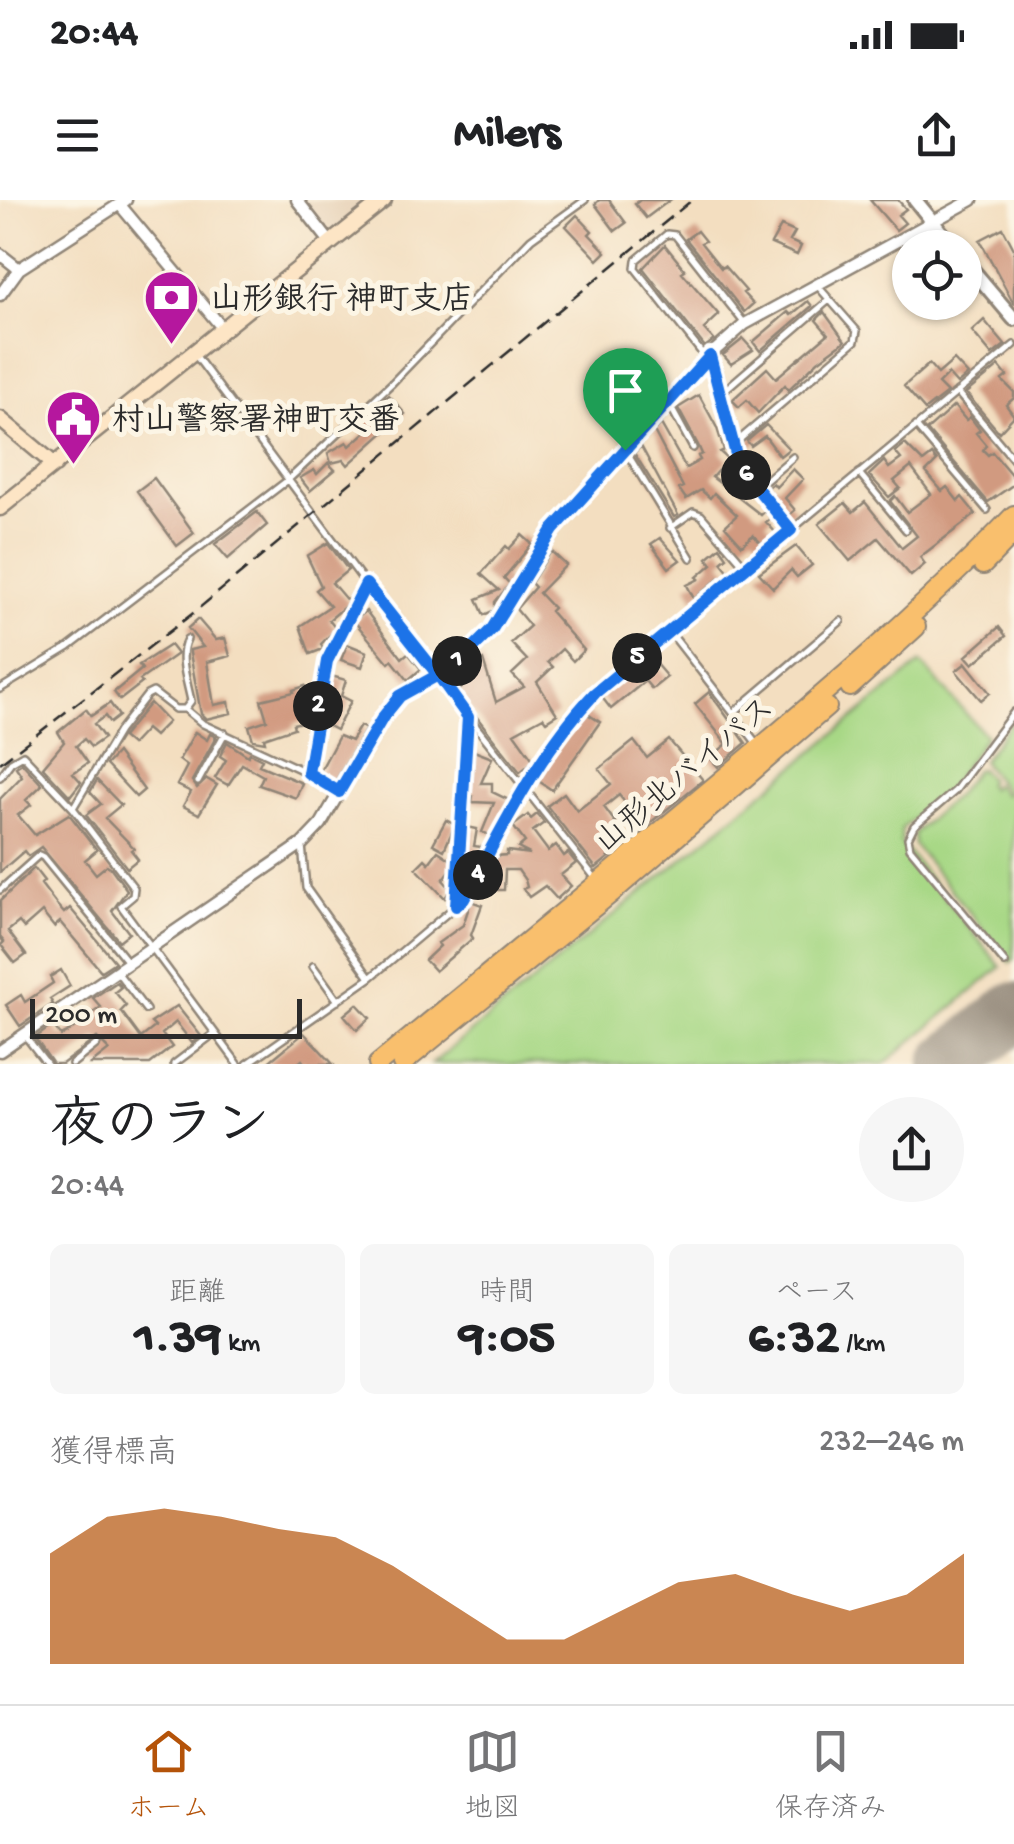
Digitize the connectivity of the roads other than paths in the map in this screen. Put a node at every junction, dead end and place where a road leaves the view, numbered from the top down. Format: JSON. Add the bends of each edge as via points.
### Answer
{"nodes":[{"id":1,"x":297,"y":200,"type":"edge"},
{"id":2,"x":384,"y":200,"type":"edge"},
{"id":3,"x":585,"y":200,"type":"edge"},
{"id":4,"x":915,"y":200,"type":"edge"},
{"id":5,"x":972,"y":200,"type":"edge"},
{"id":6,"x":123,"y":202,"type":"edge"},
{"id":7,"x":930,"y":220,"type":"junction"},
{"id":8,"x":939,"y":230,"type":"edge"},
{"id":9,"x":330,"y":242,"type":"junction"},
{"id":10,"x":0,"y":254,"type":"edge"},
{"id":11,"x":19,"y":269,"type":"junction"},
{"id":12,"x":982,"y":281,"type":"edge"},
{"id":13,"x":815,"y":284,"type":"junction"},
{"id":14,"x":0,"y":295,"type":"edge"},
{"id":15,"x":829,"y":300,"type":"junction"},
{"id":16,"x":1014,"y":318,"type":"edge"},
{"id":17,"x":746,"y":324,"type":"junction"},
{"id":18,"x":224,"y":330,"type":"junction"},
{"id":19,"x":1014,"y":344,"type":"edge"},
{"id":20,"x":194,"y":354,"type":"junction"},
{"id":21,"x":708,"y":358,"type":"junction"},
{"id":22,"x":957,"y":392,"type":"junction"},
{"id":23,"x":720,"y":394,"type":"junction"},
{"id":24,"x":668,"y":402,"type":"junction"},
{"id":25,"x":0,"y":419,"type":"edge"},
{"id":26,"x":916,"y":426,"type":"junction"},
{"id":27,"x":733,"y":444,"type":"junction"},
{"id":28,"x":693,"y":448,"type":"dead end"},
{"id":29,"x":625,"y":450,"type":"junction"},
{"id":30,"x":793,"y":458,"type":"dead end"},
{"id":31,"x":1014,"y":460,"type":"edge"},
{"id":32,"x":55,"y":464,"type":"junction"},
{"id":33,"x":859,"y":473,"type":"junction"},
{"id":34,"x":288,"y":480,"type":"junction"},
{"id":35,"x":757,"y":488,"type":"junction"},
{"id":36,"x":0,"y":508,"type":"edge"},
{"id":37,"x":987,"y":510,"type":"dead end"},
{"id":38,"x":1014,"y":515,"type":"edge"},
{"id":39,"x":670,"y":528,"type":"junction"},
{"id":40,"x":791,"y":530,"type":"junction"},
{"id":41,"x":906,"y":530,"type":"dead end"},
{"id":42,"x":1014,"y":533,"type":"edge"},
{"id":43,"x":691,"y":558,"type":"dead end"},
{"id":44,"x":746,"y":568,"type":"junction"},
{"id":45,"x":366,"y":584,"type":"junction"},
{"id":46,"x":841,"y":621,"type":"dead end"},
{"id":47,"x":669,"y":631,"type":"junction"},
{"id":48,"x":188,"y":638,"type":"dead end"},
{"id":49,"x":438,"y":675,"type":"junction"},
{"id":50,"x":0,"y":689,"type":"edge"},
{"id":51,"x":185,"y":709,"type":"junction"},
{"id":52,"x":1014,"y":712,"type":"edge"},
{"id":53,"x":733,"y":713,"type":"junction"},
{"id":54,"x":468,"y":717,"type":"junction"},
{"id":55,"x":225,"y":733,"type":"junction"},
{"id":56,"x":760,"y":748,"type":"junction"},
{"id":57,"x":308,"y":773,"type":"junction"},
{"id":58,"x":0,"y":777,"type":"edge"},
{"id":59,"x":198,"y":782,"type":"dead end"},
{"id":60,"x":524,"y":788,"type":"junction"},
{"id":61,"x":339,"y":792,"type":"junction"},
{"id":62,"x":73,"y":808,"type":"junction"},
{"id":63,"x":302,"y":844,"type":"junction"},
{"id":64,"x":599,"y":883,"type":"junction"},
{"id":65,"x":0,"y":890,"type":"edge"},
{"id":66,"x":456,"y":906,"type":"junction"},
{"id":67,"x":153,"y":947,"type":"junction"},
{"id":68,"x":1005,"y":963,"type":"dead end"},
{"id":69,"x":129,"y":964,"type":"junction"},
{"id":70,"x":313,"y":966,"type":"dead end"},
{"id":71,"x":117,"y":972,"type":"junction"},
{"id":72,"x":370,"y":978,"type":"junction"},
{"id":73,"x":338,"y":1001,"type":"junction"},
{"id":74,"x":146,"y":1010,"type":"dead end"},
{"id":75,"x":215,"y":1033,"type":"junction"},
{"id":76,"x":24,"y":1034,"type":"junction"},
{"id":77,"x":97,"y":1044,"type":"dead end"},
{"id":78,"x":0,"y":1051,"type":"edge"},
{"id":79,"x":48,"y":1064,"type":"edge"},
{"id":80,"x":72,"y":1064,"type":"edge"},
{"id":81,"x":174,"y":1064,"type":"edge"},
{"id":82,"x":238,"y":1064,"type":"edge"},
{"id":83,"x":247,"y":1064,"type":"edge"},
{"id":84,"x":378,"y":1064,"type":"edge"},
{"id":85,"x":402,"y":1064,"type":"edge"}],
"edges":[{"from":1,"to":9,"type":"street"},
{"from":2,"to":9,"type":"main road"},
{"from":3,"to":34,"type":"lane","via":[[532,239]]},
{"from":4,"to":7,"type":"street"},
{"from":5,"to":7,"type":"street"},
{"from":6,"to":11,"type":"street"},
{"from":6,"to":18,"type":"street"},
{"from":7,"to":8,"type":"street"},
{"from":7,"to":13,"type":"street"},
{"from":9,"to":18,"type":"main road"},
{"from":10,"to":11,"type":"street"},
{"from":11,"to":14,"type":"street"},
{"from":12,"to":16,"type":"street"},
{"from":13,"to":15,"type":"lane"},
{"from":13,"to":17,"type":"street"},
{"from":15,"to":23,"type":"lane"},
{"from":15,"to":27,"type":"lane","via":[[856,331],[856,341]]},
{"from":17,"to":21,"type":"street"},
{"from":17,"to":21,"type":"lane","via":[[675,235],[667,234],[636,260],[635,268]]},
{"from":18,"to":20,"type":"main road"},
{"from":19,"to":22,"type":"lane"},
{"from":20,"to":32,"type":"main road"},
{"from":20,"to":34,"type":"lane"},
{"from":21,"to":23,"type":"lane"},
{"from":21,"to":24,"type":"street"},
{"from":22,"to":26,"type":"lane"},
{"from":22,"to":31,"type":"lane"},
{"from":23,"to":27,"type":"lane"},
{"from":24,"to":28,"type":"lane"},
{"from":24,"to":29,"type":"street"},
{"from":25,"to":32,"type":"main road"},
{"from":26,"to":33,"type":"lane"},
{"from":26,"to":37,"type":"lane"},
{"from":27,"to":35,"type":"lane","via":[[739,466]]},
{"from":29,"to":39,"type":"lane"},
{"from":29,"to":49,"type":"street","via":[[553,530],[492,629]]},
{"from":30,"to":35,"type":"lane"},
{"from":32,"to":36,"type":"main road"},
{"from":33,"to":40,"type":"lane"},
{"from":33,"to":41,"type":"lane"},
{"from":34,"to":45,"type":"lane"},
{"from":34,"to":50,"type":"lane","via":[[69,646]]},
{"from":35,"to":40,"type":"lane"},
{"from":38,"to":56,"type":"highway","name":"山形北バイパス"},
{"from":39,"to":43,"type":"lane"},
{"from":39,"to":44,"type":"lane","via":[[694,512],[701,515]]},
{"from":40,"to":44,"type":"lane"},
{"from":42,"to":85,"type":"highway","name":"山形北バイパス","via":[[866,673]]},
{"from":44,"to":47,"type":"lane"},
{"from":45,"to":49,"type":"lane"},
{"from":45,"to":57,"type":"lane","via":[[327,661]]},
{"from":46,"to":53,"type":"lane"},
{"from":47,"to":53,"type":"lane"},
{"from":47,"to":60,"type":"lane","via":[[566,723]]},
{"from":48,"to":51,"type":"lane","via":[[182,657],[191,701]]},
{"from":49,"to":54,"type":"lane"},
{"from":49,"to":61,"type":"street","via":[[400,696]]},
{"from":51,"to":55,"type":"lane"},
{"from":51,"to":62,"type":"lane","via":[[153,692],[146,695]]},
{"from":52,"to":68,"type":"lane","via":[[955,791],[908,838]]},
{"from":53,"to":56,"type":"lane"},
{"from":54,"to":60,"type":"lane"},
{"from":54,"to":66,"type":"lane"},
{"from":55,"to":57,"type":"lane"},
{"from":55,"to":59,"type":"lane"},
{"from":56,"to":64,"type":"highway","name":"山形北バイパス"},
{"from":57,"to":61,"type":"lane"},
{"from":58,"to":62,"type":"lane","via":[[24,755]]},
{"from":60,"to":64,"type":"lane"},
{"from":60,"to":66,"type":"lane"},
{"from":61,"to":63,"type":"street"},
{"from":62,"to":67,"type":"lane","via":[[134,888],[121,906]]},
{"from":63,"to":67,"type":"street"},
{"from":63,"to":72,"type":"lane","via":[[306,888]]},
{"from":64,"to":84,"type":"highway","name":"山形北バイパス"},
{"from":65,"to":69,"type":"lane","via":[[39,855]]},
{"from":66,"to":72,"type":"lane"},
{"from":67,"to":69,"type":"street"},
{"from":67,"to":75,"type":"lane"},
{"from":69,"to":71,"type":"street"},
{"from":70,"to":73,"type":"lane"},
{"from":71,"to":74,"type":"lane"},
{"from":71,"to":76,"type":"street"},
{"from":72,"to":73,"type":"lane"},
{"from":73,"to":83,"type":"lane"},
{"from":75,"to":81,"type":"lane"},
{"from":75,"to":82,"type":"lane"},
{"from":76,"to":78,"type":"street"},
{"from":76,"to":79,"type":"lane"},
{"from":77,"to":80,"type":"lane"}]}
